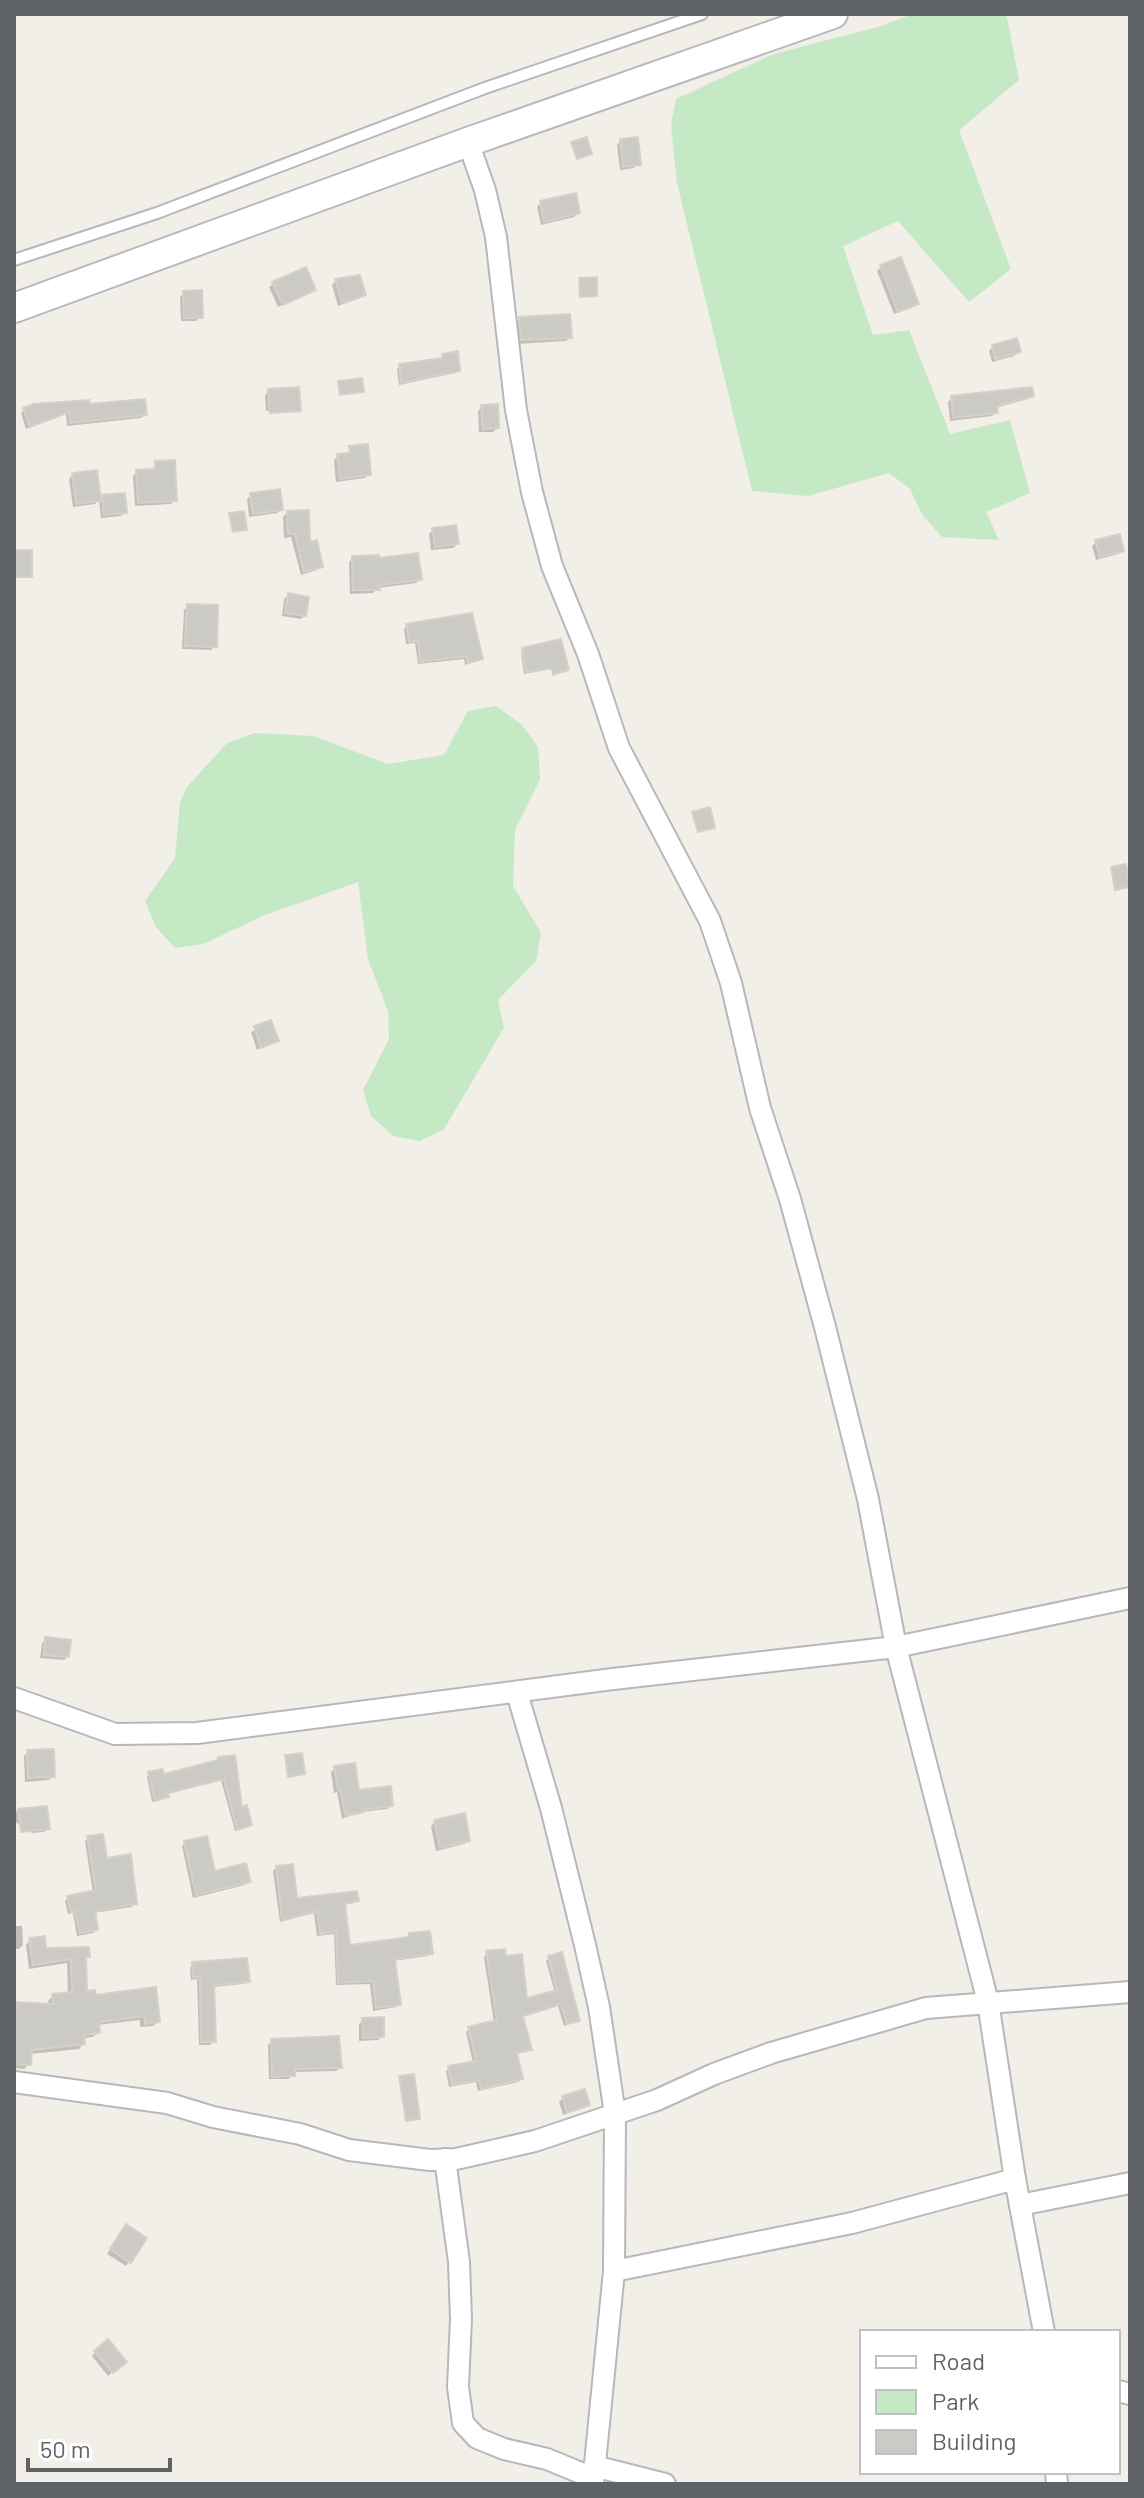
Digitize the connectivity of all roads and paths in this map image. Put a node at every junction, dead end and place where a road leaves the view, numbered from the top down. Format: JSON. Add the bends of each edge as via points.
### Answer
{"nodes":[{"id":1,"x":702,"y":14,"type":"edge"},
{"id":2,"x":833,"y":14,"type":"edge"},
{"id":3,"x":468,"y":142,"type":"junction"},
{"id":4,"x":14,"y":260,"type":"edge"},
{"id":5,"x":14,"y":308,"type":"edge"},
{"id":6,"x":1130,"y":1598,"type":"edge"},
{"id":7,"x":896,"y":1647,"type":"junction"},
{"id":8,"x":517,"y":1693,"type":"junction"},
{"id":9,"x":14,"y":1698,"type":"edge"},
{"id":10,"x":1130,"y":1992,"type":"edge"},
{"id":11,"x":988,"y":2002,"type":"junction"},
{"id":12,"x":14,"y":2082,"type":"edge"},
{"id":13,"x":615,"y":2114,"type":"junction"},
{"id":14,"x":445,"y":2159,"type":"junction"},
{"id":15,"x":1015,"y":2179,"type":"junction"},
{"id":16,"x":1130,"y":2183,"type":"edge"},
{"id":17,"x":1020,"y":2205,"type":"junction"},
{"id":18,"x":614,"y":2271,"type":"junction"},
{"id":19,"x":1044,"y":2330,"type":"edge"},
{"id":20,"x":593,"y":2476,"type":"edge"},
{"id":21,"x":665,"y":2484,"type":"edge"}],
"edges":[{"from":1,"to":4,"type":"lane"},
{"from":2,"to":3,"type":"street"},
{"from":3,"to":5,"type":"street"},
{"from":3,"to":7,"type":"street","via":[[496,237],[516,410],[552,566],[619,748],[710,921],[731,983],[760,1108],[790,1199],[868,1499]]},
{"from":6,"to":7,"type":"street"},
{"from":7,"to":8,"type":"street"},
{"from":7,"to":11,"type":"street"},
{"from":8,"to":9,"type":"street","via":[[197,1733],[128,1735],[104,1732]]},
{"from":8,"to":13,"type":"street","via":[[582,1932]]},
{"from":10,"to":11,"type":"street"},
{"from":11,"to":13,"type":"street","via":[[926,2008],[771,2053]]},
{"from":11,"to":15,"type":"street"},
{"from":12,"to":14,"type":"street","via":[[167,2103],[349,2150]]},
{"from":13,"to":14,"type":"street","via":[[535,2141]]},
{"from":13,"to":18,"type":"street"},
{"from":14,"to":20,"type":"street","via":[[459,2262],[458,2387],[463,2423],[477,2438]]},
{"from":15,"to":17,"type":"street"},
{"from":15,"to":18,"type":"street","via":[[852,2223]]},
{"from":16,"to":17,"type":"street"},
{"from":17,"to":19,"type":"street"},
{"from":18,"to":20,"type":"street"},
{"from":20,"to":21,"type":"street"}]}
